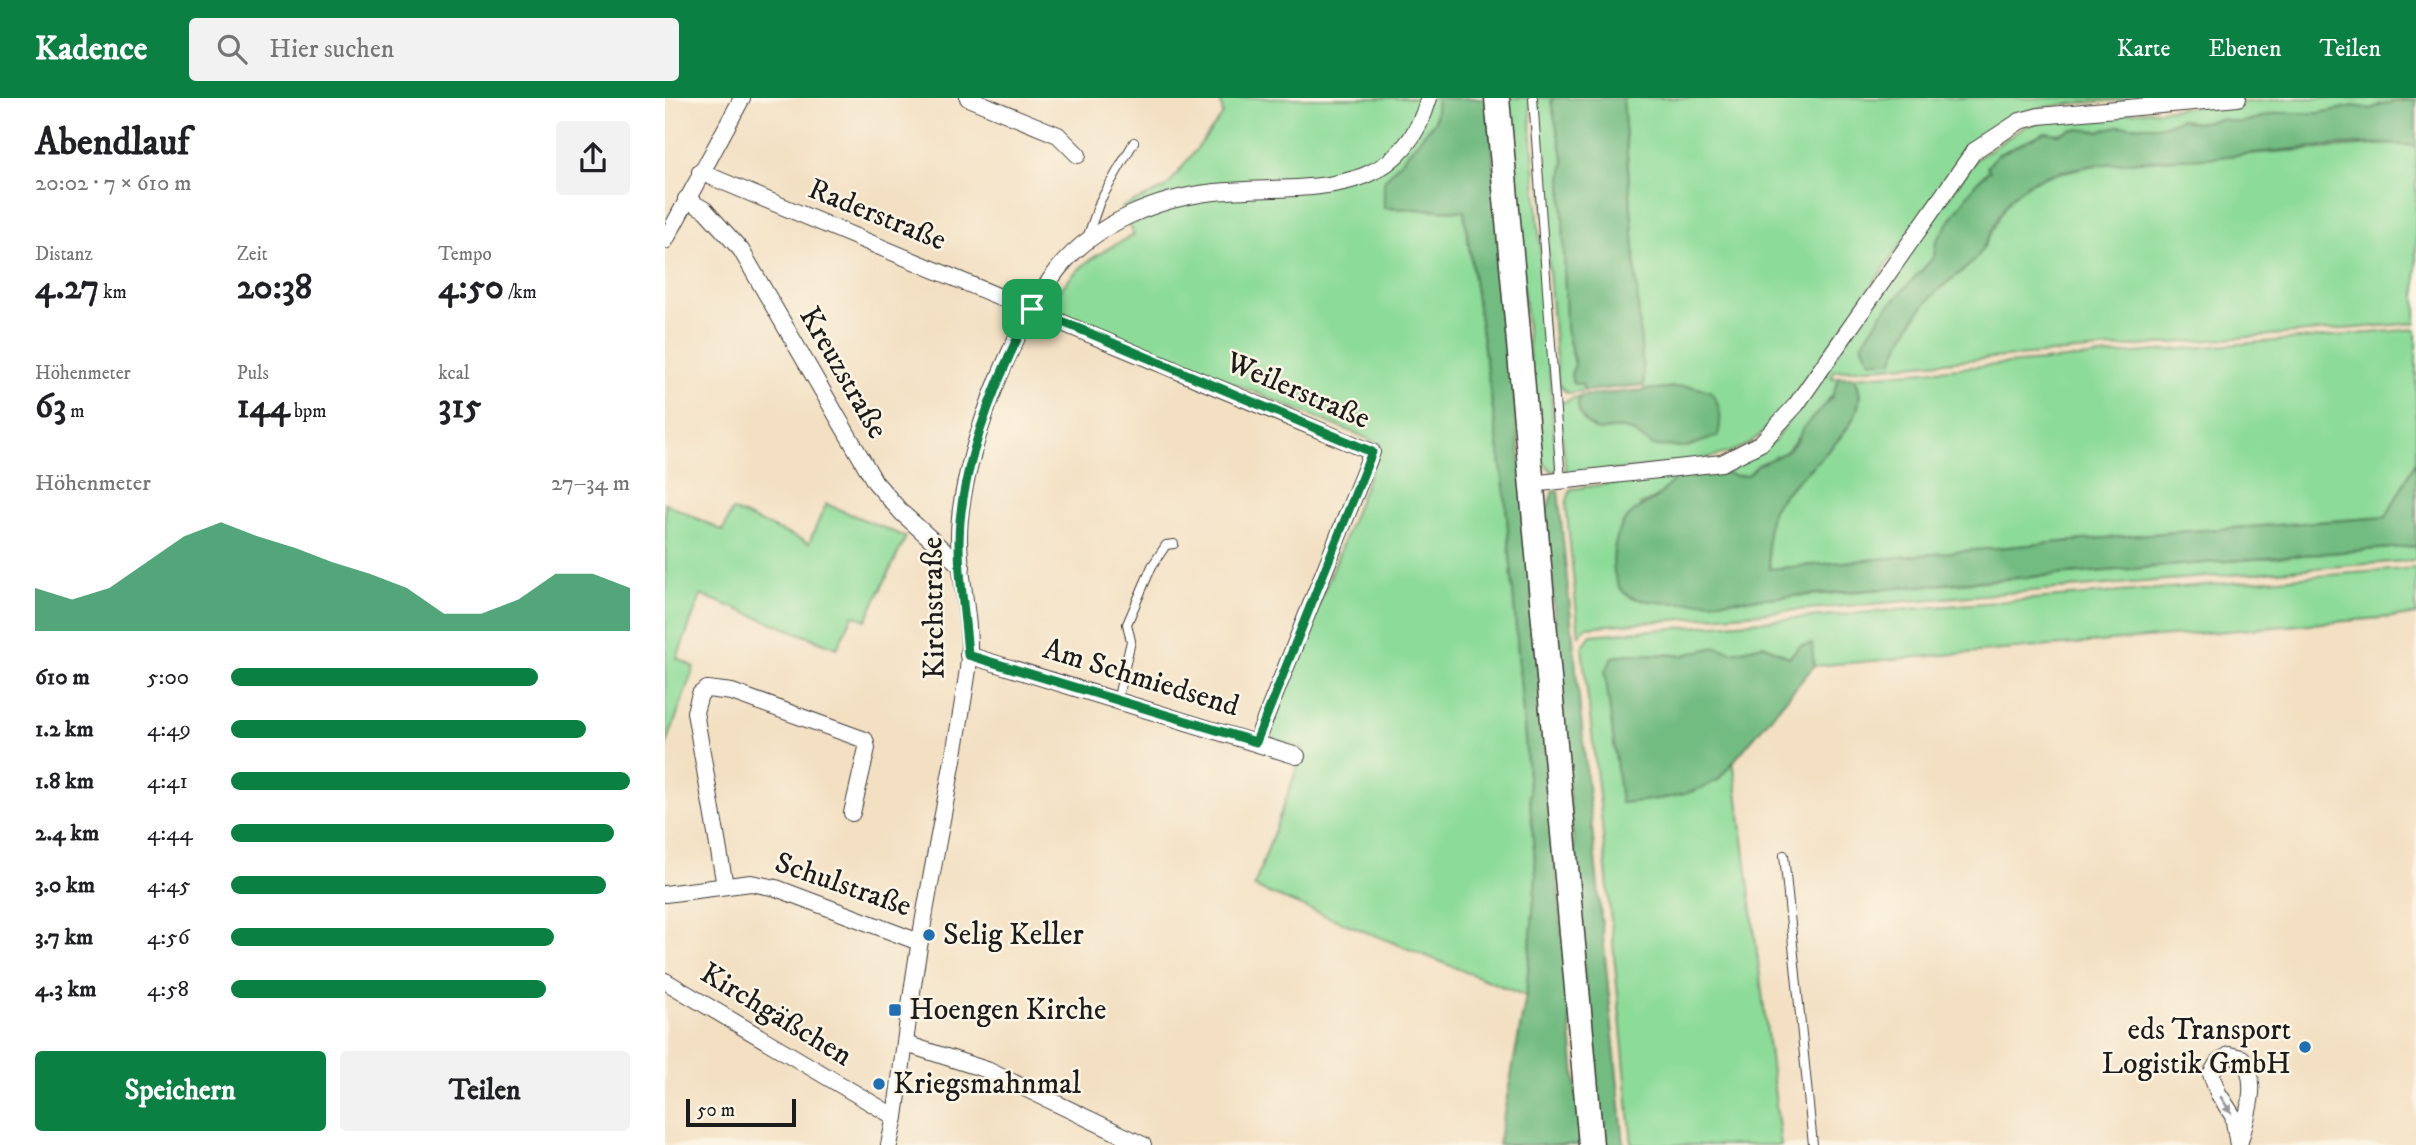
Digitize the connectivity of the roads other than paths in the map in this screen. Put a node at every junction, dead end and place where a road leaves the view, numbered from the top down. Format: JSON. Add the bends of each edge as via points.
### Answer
{"nodes":[{"id":1,"x":742,"y":98,"type":"edge"},
{"id":2,"x":968,"y":98,"type":"edge"},
{"id":3,"x":1429,"y":98,"type":"edge"},
{"id":4,"x":1497,"y":98,"type":"edge"},
{"id":5,"x":1533,"y":98,"type":"edge"},
{"id":6,"x":2238,"y":98,"type":"edge"},
{"id":7,"x":1134,"y":142,"type":"dead end"},
{"id":8,"x":1078,"y":155,"type":"dead end"},
{"id":9,"x":700,"y":172,"type":"junction"},
{"id":10,"x":686,"y":199,"type":"junction"},
{"id":11,"x":665,"y":241,"type":"edge"},
{"id":12,"x":1085,"y":244,"type":"junction"},
{"id":13,"x":1032,"y":309,"type":"junction"},
{"id":14,"x":1561,"y":481,"type":"junction"},
{"id":15,"x":1531,"y":484,"type":"junction"},
{"id":16,"x":1174,"y":544,"type":"dead end"},
{"id":17,"x":962,"y":567,"type":"junction"},
{"id":18,"x":968,"y":655,"type":"junction"},
{"id":19,"x":1117,"y":701,"type":"junction"},
{"id":20,"x":1256,"y":742,"type":"junction"},
{"id":21,"x":1297,"y":756,"type":"dead end"},
{"id":22,"x":852,"y":813,"type":"dead end"},
{"id":23,"x":1784,"y":855,"type":"dead end"},
{"id":24,"x":725,"y":886,"type":"junction"},
{"id":25,"x":665,"y":894,"type":"edge"},
{"id":26,"x":919,"y":942,"type":"junction"},
{"id":27,"x":665,"y":981,"type":"edge"},
{"id":28,"x":905,"y":1044,"type":"junction"},
{"id":29,"x":895,"y":1117,"type":"junction"},
{"id":30,"x":889,"y":1145,"type":"edge"},
{"id":31,"x":1143,"y":1145,"type":"edge"},
{"id":32,"x":1591,"y":1145,"type":"edge"},
{"id":33,"x":1813,"y":1145,"type":"edge"},
{"id":34,"x":2239,"y":1145,"type":"edge"}],
"edges":[{"from":1,"to":9,"type":"street"},
{"from":2,"to":8,"type":"street","via":[[1058,135]]},
{"from":3,"to":12,"type":"street","name":"Kirchstraße","via":[[1412,138],[1398,156],[1366,176],[1312,188],[1215,192],[1174,200],[1130,216]]},
{"from":4,"to":15,"type":"main road"},
{"from":5,"to":14,"type":"lane"},
{"from":6,"to":14,"type":"street","via":[[2039,116],[2001,131],[1974,151],[1796,405],[1761,443],[1722,463]]},
{"from":7,"to":12,"type":"lane","via":[[1100,201]]},
{"from":9,"to":10,"type":"street"},
{"from":9,"to":13,"type":"street","name":"Raderstraße"},
{"from":10,"to":11,"type":"street"},
{"from":10,"to":17,"type":"street","name":"Kreuzstraße","via":[[705,210],[741,250],[875,482]]},
{"from":12,"to":13,"type":"street","name":"Kirchstraße","via":[[1059,267]]},
{"from":13,"to":17,"type":"street","name":"Kirchstraße","via":[[1000,378],[975,450],[960,520]]},
{"from":13,"to":20,"type":"street","name":"Weilerstraße","via":[[1372,452]]},
{"from":14,"to":15,"type":"street"},
{"from":15,"to":32,"type":"main road"},
{"from":16,"to":19,"type":"lane","via":[[1166,545],[1152,566],[1127,624],[1131,641]]},
{"from":17,"to":18,"type":"street","name":"Kirchstraße"},
{"from":18,"to":19,"type":"street","name":"Am Schmiedsend"},
{"from":18,"to":26,"type":"street","name":"Kirchstraße"},
{"from":19,"to":20,"type":"street","name":"Am Schmiedsend"},
{"from":20,"to":21,"type":"street","name":"Am Schmiedsend"},
{"from":22,"to":24,"type":"street","via":[[869,741],[732,692],[707,689],[700,694],[695,712]]},
{"from":23,"to":33,"type":"lane"},
{"from":24,"to":25,"type":"street","name":"Schulstraße"},
{"from":24,"to":26,"type":"street","name":"Schulstraße","via":[[751,883],[776,888]]},
{"from":26,"to":28,"type":"street","name":"Kirchstraße"},
{"from":27,"to":29,"type":"street","name":"Kirchgäßchen"},
{"from":28,"to":29,"type":"street","name":"Kirchstraße"},
{"from":28,"to":31,"type":"street","via":[[987,1070]]},
{"from":29,"to":30,"type":"street","name":"Kirchstraße"},
{"from":34,"to":34,"type":"street","one_way":true,"via":[[2252,1070],[2242,1058],[2229,1055],[2211,1074],[2233,1116]]}]}
